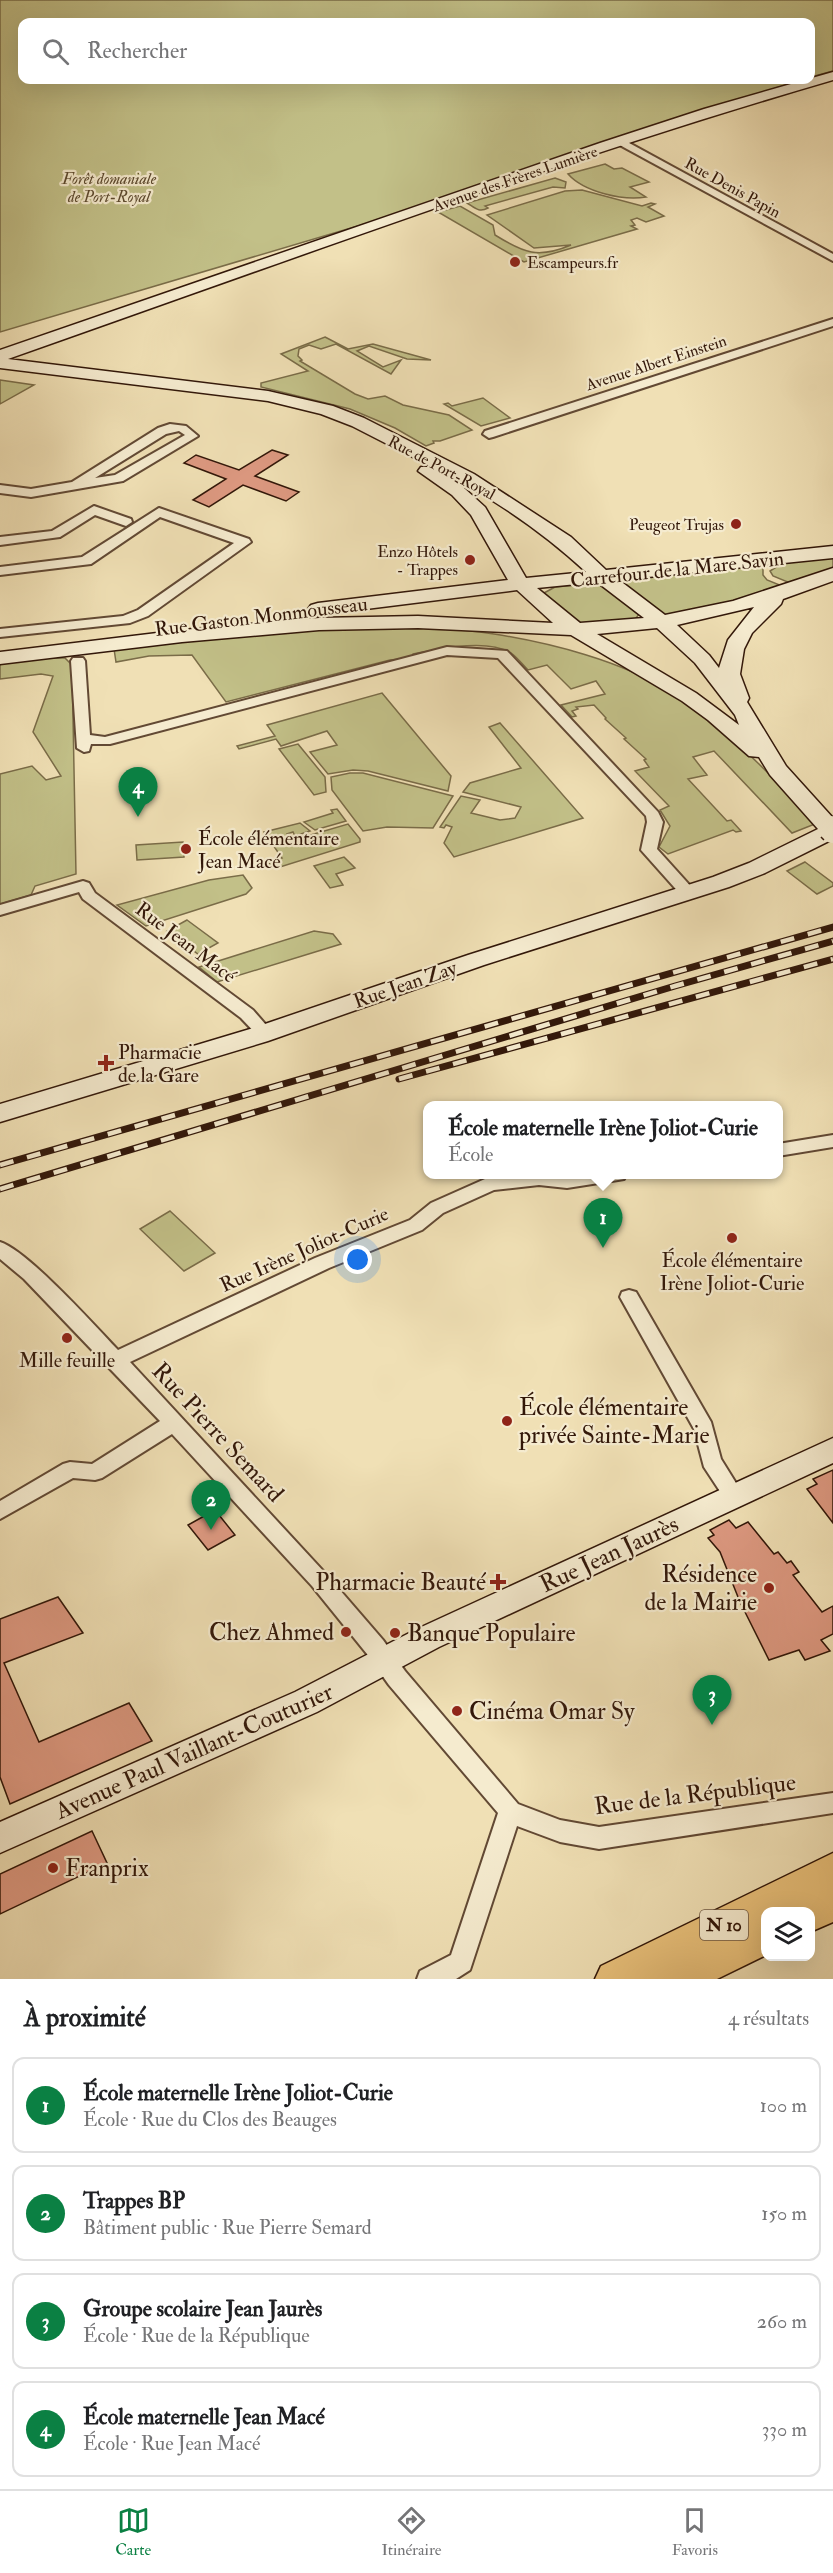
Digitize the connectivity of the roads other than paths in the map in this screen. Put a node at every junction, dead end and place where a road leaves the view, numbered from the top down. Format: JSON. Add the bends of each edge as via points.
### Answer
{"nodes":[{"id":1,"x":833,"y":76,"type":"edge"},
{"id":2,"x":815,"y":81,"type":"edge"},
{"id":3,"x":805,"y":84,"type":"edge"},
{"id":4,"x":620,"y":141,"type":"junction"},
{"id":5,"x":833,"y":258,"type":"edge"},
{"id":6,"x":199,"y":287,"type":"junction"},
{"id":7,"x":833,"y":322,"type":"edge"},
{"id":8,"x":0,"y":345,"type":"edge"},
{"id":9,"x":30,"y":345,"type":"junction"},
{"id":10,"x":0,"y":356,"type":"edge"},
{"id":11,"x":0,"y":363,"type":"edge"},
{"id":12,"x":34,"y":367,"type":"junction"},
{"id":13,"x":0,"y":372,"type":"edge"},
{"id":14,"x":489,"y":434,"type":"dead end"},
{"id":15,"x":76,"y":485,"type":"junction"},
{"id":16,"x":0,"y":489,"type":"edge"},
{"id":17,"x":126,"y":522,"type":"dead end"},
{"id":18,"x":0,"y":541,"type":"edge"},
{"id":19,"x":564,"y":541,"type":"junction"},
{"id":20,"x":832,"y":552,"type":"edge"},
{"id":21,"x":772,"y":560,"type":"junction"},
{"id":22,"x":0,"y":571,"type":"edge"},
{"id":23,"x":640,"y":573,"type":"junction"},
{"id":24,"x":833,"y":574,"type":"edge"},
{"id":25,"x":603,"y":577,"type":"junction"},
{"id":26,"x":522,"y":584,"type":"junction"},
{"id":27,"x":789,"y":591,"type":"junction"},
{"id":28,"x":660,"y":621,"type":"junction"},
{"id":29,"x":485,"y":626,"type":"junction"},
{"id":30,"x":578,"y":629,"type":"junction"},
{"id":31,"x":0,"y":633,"type":"edge"},
{"id":32,"x":0,"y":646,"type":"edge"},
{"id":33,"x":94,"y":647,"type":"junction"},
{"id":34,"x":61,"y":651,"type":"junction"},
{"id":35,"x":0,"y":658,"type":"edge"},
{"id":36,"x":621,"y":658,"type":"junction"},
{"id":37,"x":78,"y":661,"type":"junction"},
{"id":38,"x":745,"y":714,"type":"junction"},
{"id":39,"x":778,"y":770,"type":"junction"},
{"id":40,"x":832,"y":830,"type":"edge"},
{"id":41,"x":688,"y":893,"type":"junction"},
{"id":42,"x":0,"y":910,"type":"edge"},
{"id":43,"x":265,"y":1033,"type":"junction"},
{"id":44,"x":0,"y":1113,"type":"edge"},
{"id":45,"x":833,"y":1141,"type":"edge"},
{"id":46,"x":783,"y":1149,"type":"edge"},
{"id":47,"x":539,"y":1179,"type":"edge"},
{"id":48,"x":539,"y":1179,"type":"edge"},
{"id":49,"x":586,"y":1179,"type":"edge"},
{"id":50,"x":0,"y":1249,"type":"edge"},
{"id":51,"x":629,"y":1297,"type":"dead end"},
{"id":52,"x":116,"y":1360,"type":"junction"},
{"id":53,"x":173,"y":1422,"type":"junction"},
{"id":54,"x":833,"y":1450,"type":"edge"},
{"id":55,"x":734,"y":1496,"type":"junction"},
{"id":56,"x":0,"y":1511,"type":"edge"},
{"id":57,"x":387,"y":1661,"type":"junction"},
{"id":58,"x":833,"y":1803,"type":"edge"},
{"id":59,"x":510,"y":1811,"type":"junction"},
{"id":60,"x":0,"y":1838,"type":"edge"},
{"id":61,"x":833,"y":1871,"type":"edge"},
{"id":62,"x":833,"y":1903,"type":"edge"},
{"id":63,"x":815,"y":1912,"type":"edge"},
{"id":64,"x":833,"y":1915,"type":"edge"},
{"id":65,"x":815,"y":1923,"type":"edge"},
{"id":66,"x":761,"y":1937,"type":"edge"},
{"id":67,"x":761,"y":1948,"type":"edge"},
{"id":68,"x":429,"y":1979,"type":"edge"},
{"id":69,"x":615,"y":1979,"type":"edge"},
{"id":70,"x":675,"y":1979,"type":"edge"},
{"id":71,"x":690,"y":1979,"type":"edge"}],
"edges":[{"from":1,"to":2,"type":"main road","name":"Avenue des Frères Lumière"},
{"from":3,"to":4,"type":"main road","name":"Avenue des Frères Lumière"},
{"from":4,"to":5,"type":"street","name":"Rue Denis Papin"},
{"from":4,"to":6,"type":"main road","name":"Avenue des Frères Lumière"},
{"from":6,"to":8,"type":"main road","name":"Avenue des Frères Lumière"},
{"from":6,"to":9,"type":"main road","name":"Avenue des Frères Lumière"},
{"from":7,"to":14,"type":"street","name":"Avenue Albert Einstein"},
{"from":9,"to":10,"type":"main road","name":"Avenue des Frères Lumière"},
{"from":9,"to":12,"type":"main road","via":[[25,359]]},
{"from":11,"to":12,"type":"main road","name":"Rue de Port-Royal"},
{"from":12,"to":19,"type":"main road","name":"Rue de Port-Royal","via":[[268,396],[327,410],[468,478]]},
{"from":13,"to":26,"type":"main road","name":"Rue de Port-Royal","via":[[259,405],[346,428],[435,475],[460,494],[482,515]]},
{"from":15,"to":15,"type":"street","via":[[119,478],[192,436],[180,428],[162,430]]},
{"from":15,"to":16,"type":"street","via":[[30,494]]},
{"from":17,"to":18,"type":"street","via":[[94,510],[56,534]]},
{"from":19,"to":23,"type":"main road"},
{"from":19,"to":25,"type":"main road","name":"Rue de Port-Royal"},
{"from":20,"to":21,"type":"main road","name":"Carrefour de la Mare Savin"},
{"from":21,"to":23,"type":"main road","name":"Carrefour de la Mare Savin"},
{"from":21,"to":27,"type":"main road","via":[[766,573]]},
{"from":22,"to":31,"type":"street","via":[[86,561],[159,512],[244,542],[143,613],[125,620]]},
{"from":23,"to":25,"type":"main road","name":"Carrefour de la Mare Savin"},
{"from":24,"to":27,"type":"main road","name":"Carrefour de la Mare Savin"},
{"from":25,"to":26,"type":"main road","name":"Carrefour de la Mare Savin"},
{"from":25,"to":28,"type":"main road","name":"Rue de Port-Royal"},
{"from":26,"to":30,"type":"main road","name":"Rue de Port-Royal"},
{"from":26,"to":32,"type":"main road","name":"Rue Gaston Monmousseau"},
{"from":27,"to":28,"type":"main road","name":"Carrefour de la Mare Savin","via":[[712,613]]},
{"from":27,"to":38,"type":"main road","via":[[757,615],[739,636],[729,672]]},
{"from":28,"to":30,"type":"main road","name":"Carrefour de la Mare Savin"},
{"from":28,"to":38,"type":"main road","name":"Rue de Port-Royal","via":[[702,659]]},
{"from":29,"to":30,"type":"main road","name":"Carrefour de la Mare Savin"},
{"from":29,"to":33,"type":"main road","name":"Rue Gaston Monmousseau","via":[[368,621],[302,624]]},
{"from":29,"to":36,"type":"main road"},
{"from":30,"to":36,"type":"main road","name":"Rue de Port-Royal"},
{"from":33,"to":34,"type":"main road","name":"Rue Gaston Monmousseau"},
{"from":33,"to":37,"type":"street"},
{"from":34,"to":35,"type":"main road","name":"Rue Gaston Monmousseau"},
{"from":34,"to":37,"type":"street"},
{"from":36,"to":39,"type":"main road","name":"Rue de Port-Royal","via":[[689,696],[736,731]]},
{"from":37,"to":41,"type":"street","via":[[83,743],[105,741],[447,651],[502,654],[653,815],[649,850]]},
{"from":38,"to":39,"type":"main road","name":"Rue de Port-Royal"},
{"from":39,"to":40,"type":"main road","name":"Rue de Port-Royal"},
{"from":40,"to":41,"type":"main road","name":"Rue Jean Zay","via":[[757,868]]},
{"from":41,"to":43,"type":"main road","name":"Rue Jean Zay","via":[[476,960]]},
{"from":42,"to":43,"type":"street","name":"Rue Jean Macé","via":[[82,886],[89,896],[247,1014]]},
{"from":43,"to":44,"type":"main road","name":"Rue Jean Zay"},
{"from":45,"to":46,"type":"street"},
{"from":47,"to":49,"type":"street","name":"Rue Irène Joliot-Curie"},
{"from":48,"to":52,"type":"street","name":"Rue Irène Joliot-Curie","via":[[491,1184],[437,1208],[416,1225],[322,1263]]},
{"from":50,"to":52,"type":"street","name":"Rue Pierre Semard","via":[[31,1274]]},
{"from":51,"to":55,"type":"street","via":[[704,1428],[711,1461]]},
{"from":52,"to":53,"type":"street","name":"Rue Pierre Semard"},
{"from":53,"to":56,"type":"street","via":[[95,1472],[70,1470]]},
{"from":53,"to":57,"type":"street","name":"Rue Pierre Semard","via":[[319,1580]]},
{"from":54,"to":55,"type":"main road","name":"Rue Jean Jaurès"},
{"from":55,"to":57,"type":"main road","name":"Rue Jean Jaurès","via":[[428,1638]]},
{"from":57,"to":59,"type":"street","name":"Rue de la République","via":[[397,1678]]},
{"from":57,"to":60,"type":"main road","name":"Avenue Paul Vaillant-Couturier","via":[[306,1702]]},
{"from":58,"to":59,"type":"street","name":"Rue de la République","via":[[599,1838],[560,1831]]},
{"from":59,"to":68,"type":"street","via":[[461,1962]]},
{"from":61,"to":69,"type":"main road","number":"N 10"},
{"from":62,"to":63,"type":"main road"},
{"from":64,"to":65,"type":"street"},
{"from":66,"to":70,"type":"main road","number":"N 10"},
{"from":67,"to":71,"type":"street"}]}
